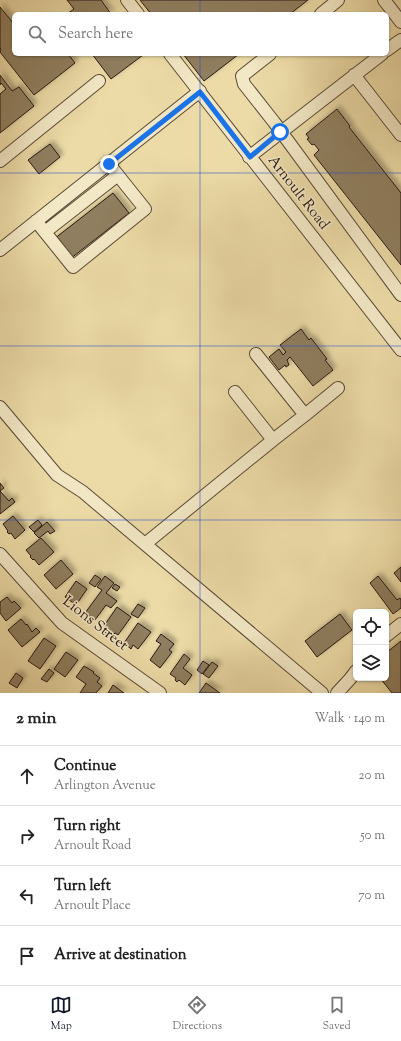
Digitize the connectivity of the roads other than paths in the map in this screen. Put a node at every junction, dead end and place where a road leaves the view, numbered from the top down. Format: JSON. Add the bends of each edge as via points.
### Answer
{"nodes":[{"id":1,"x":127,"y":0,"type":"edge"},
{"id":2,"x":338,"y":0,"type":"edge"},
{"id":3,"x":384,"y":0,"type":"edge"},
{"id":4,"x":136,"y":12,"type":"edge"},
{"id":5,"x":323,"y":12,"type":"edge"},
{"id":6,"x":401,"y":22,"type":"edge"},
{"id":7,"x":401,"y":40,"type":"edge"},
{"id":8,"x":389,"y":49,"type":"edge"},
{"id":9,"x":172,"y":56,"type":"edge"},
{"id":10,"x":267,"y":56,"type":"edge"},
{"id":11,"x":379,"y":56,"type":"edge"},
{"id":12,"x":354,"y":75,"type":"junction"},
{"id":13,"x":99,"y":81,"type":"dead end"},
{"id":14,"x":200,"y":92,"type":"junction"},
{"id":15,"x":280,"y":132,"type":"junction"},
{"id":16,"x":401,"y":135,"type":"edge"},
{"id":17,"x":250,"y":157,"type":"junction"},
{"id":18,"x":0,"y":161,"type":"edge"},
{"id":19,"x":109,"y":164,"type":"junction"},
{"id":20,"x":118,"y":175,"type":"junction"},
{"id":21,"x":36,"y":221,"type":"junction"},
{"id":22,"x":45,"y":232,"type":"junction"},
{"id":23,"x":0,"y":250,"type":"edge"},
{"id":24,"x":401,"y":295,"type":"edge"},
{"id":25,"x":401,"y":350,"type":"edge"},
{"id":26,"x":256,"y":354,"type":"dead end"},
{"id":27,"x":338,"y":388,"type":"dead end"},
{"id":28,"x":235,"y":392,"type":"dead end"},
{"id":29,"x":0,"y":407,"type":"edge"},
{"id":30,"x":305,"y":415,"type":"junction"},
{"id":31,"x":273,"y":440,"type":"junction"},
{"id":32,"x":145,"y":544,"type":"junction"},
{"id":33,"x":0,"y":554,"type":"edge"},
{"id":34,"x":401,"y":624,"type":"edge"},
{"id":35,"x":389,"y":634,"type":"edge"},
{"id":36,"x":353,"y":675,"type":"edge"},
{"id":37,"x":160,"y":693,"type":"edge"},
{"id":38,"x":322,"y":693,"type":"edge"},
{"id":39,"x":338,"y":693,"type":"edge"}],
"edges":[{"from":1,"to":4,"type":"street"},
{"from":2,"to":5,"type":"street"},
{"from":3,"to":6,"type":"street"},
{"from":7,"to":8,"type":"street"},
{"from":9,"to":14,"type":"street","name":"Arnoult Road"},
{"from":10,"to":15,"type":"street","via":[[242,76],[244,84]]},
{"from":11,"to":12,"type":"street"},
{"from":12,"to":15,"type":"street"},
{"from":12,"to":16,"type":"street"},
{"from":13,"to":18,"type":"street"},
{"from":14,"to":17,"type":"street","name":"Arnoult Road"},
{"from":14,"to":19,"type":"street"},
{"from":15,"to":17,"type":"street"},
{"from":15,"to":24,"type":"street"},
{"from":17,"to":25,"type":"street","name":"Arnoult Road"},
{"from":19,"to":20,"type":"street"},
{"from":19,"to":21,"type":"street"},
{"from":20,"to":22,"type":"street"},
{"from":20,"to":22,"type":"street","via":[[145,209],[73,267]]},
{"from":21,"to":22,"type":"street"},
{"from":21,"to":23,"type":"street"},
{"from":26,"to":30,"type":"street"},
{"from":27,"to":30,"type":"street"},
{"from":28,"to":31,"type":"street"},
{"from":29,"to":32,"type":"street","via":[[57,475],[83,492]]},
{"from":30,"to":31,"type":"street"},
{"from":31,"to":32,"type":"street"},
{"from":32,"to":38,"type":"street"},
{"from":33,"to":37,"type":"street","name":"Lions Street","via":[[62,623]]},
{"from":34,"to":35,"type":"street"},
{"from":36,"to":39,"type":"street"}]}
